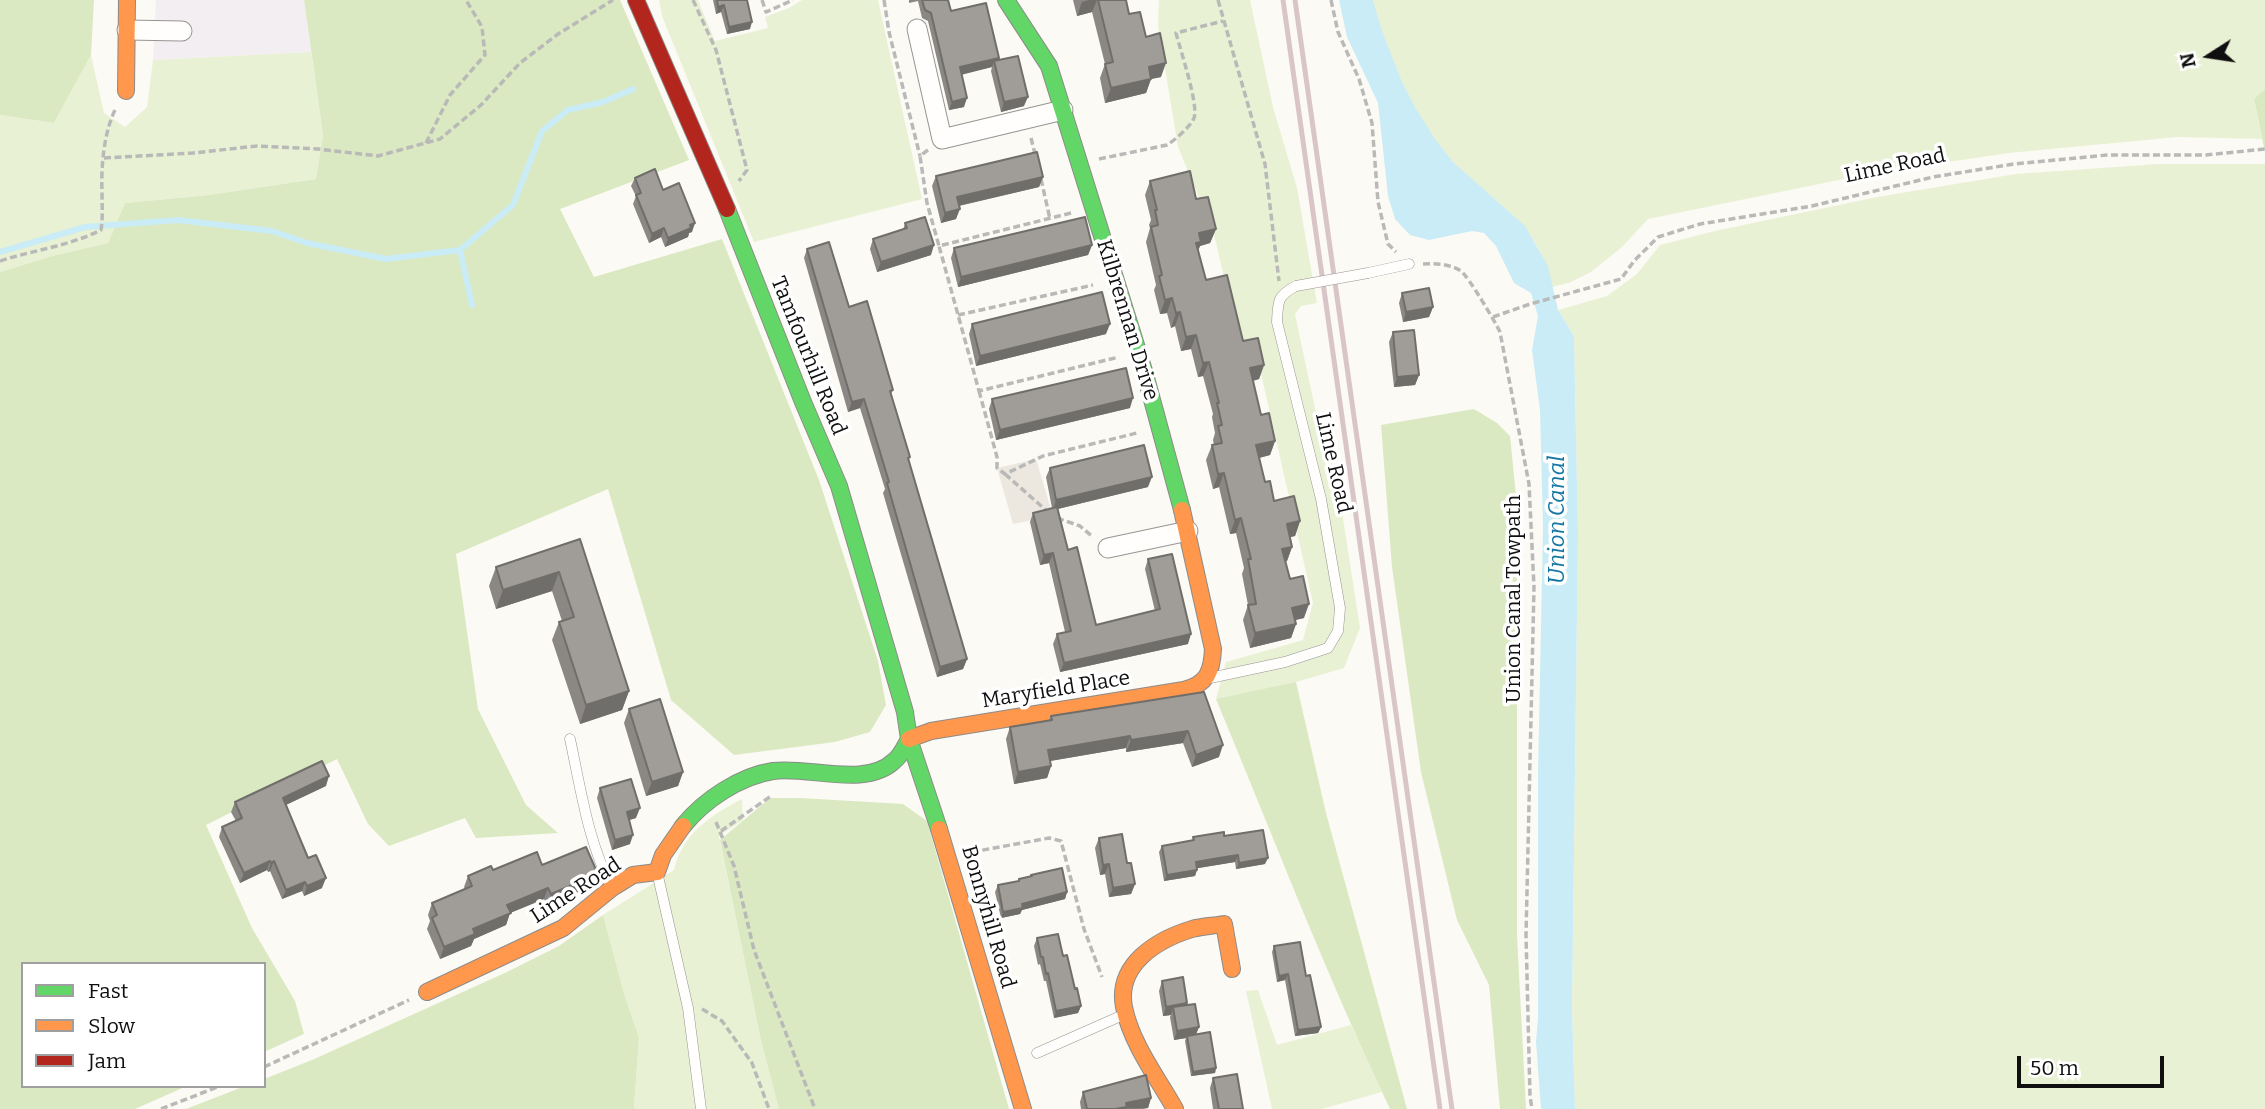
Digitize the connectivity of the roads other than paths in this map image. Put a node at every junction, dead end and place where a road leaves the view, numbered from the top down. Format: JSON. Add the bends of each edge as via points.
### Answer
{"nodes":[{"id":1,"x":127,"y":0,"type":"edge"},
{"id":2,"x":636,"y":0,"type":"edge"},
{"id":3,"x":1006,"y":0,"type":"edge"},
{"id":4,"x":917,"y":29,"type":"dead end"},
{"id":5,"x":127,"y":30,"type":"junction"},
{"id":6,"x":182,"y":31,"type":"dead end"},
{"id":7,"x":126,"y":91,"type":"road end"},
{"id":8,"x":1063,"y":110,"type":"junction"},
{"id":9,"x":1409,"y":264,"type":"road end"},
{"id":10,"x":1188,"y":531,"type":"junction"},
{"id":11,"x":1108,"y":548,"type":"dead end"},
{"id":12,"x":1208,"y":679,"type":"junction"},
{"id":13,"x":570,"y":739,"type":"dead end"},
{"id":14,"x":909,"y":739,"type":"junction"},
{"id":15,"x":657,"y":872,"type":"junction"},
{"id":16,"x":612,"y":888,"type":"junction"},
{"id":17,"x":1232,"y":969,"type":"dead end"},
{"id":18,"x":427,"y":992,"type":"road end"},
{"id":19,"x":1127,"y":1014,"type":"junction"},
{"id":20,"x":1037,"y":1053,"type":"dead end"},
{"id":21,"x":701,"y":1109,"type":"edge"},
{"id":22,"x":1023,"y":1109,"type":"edge"},
{"id":23,"x":1175,"y":1109,"type":"edge"}],
"edges":[{"from":1,"to":5,"type":"street"},
{"from":2,"to":14,"type":"street","name":"Tamfourhill Road","via":[[839,486]]},
{"from":3,"to":8,"type":"street","name":"Kilbrennan Drive","via":[[1049,66]]},
{"from":4,"to":8,"type":"street","via":[[942,139]]},
{"from":5,"to":6,"type":"street"},
{"from":5,"to":7,"type":"street"},
{"from":8,"to":10,"type":"street","name":"Kilbrennan Drive"},
{"from":9,"to":12,"type":"lane","name":"Lime Road","bridge":true,"via":[[1296,286],[1283,293],[1278,303],[1277,322],[1321,499],[1340,608],[1338,631],[1328,648]]},
{"from":10,"to":11,"type":"street"},
{"from":10,"to":12,"type":"street","name":"Kilbrennan Drive","via":[[1213,649]]},
{"from":12,"to":14,"type":"street","name":"Maryfield Place","via":[[1184,690],[931,731]]},
{"from":13,"to":16,"type":"lane","via":[[593,845]]},
{"from":14,"to":15,"type":"street","name":"Lime Road","via":[[893,764],[877,770],[853,775],[774,771],[745,780],[690,817],[660,860]]},
{"from":14,"to":22,"type":"street","name":"Bonnyhill Road"},
{"from":15,"to":16,"type":"street","name":"Lime Road","via":[[633,876]]},
{"from":15,"to":21,"type":"lane","via":[[688,1006]]},
{"from":16,"to":18,"type":"street","name":"Lime Road","via":[[563,928]]},
{"from":17,"to":19,"type":"street","via":[[1224,925],[1194,928],[1152,946],[1133,962],[1124,981]]},
{"from":19,"to":20,"type":"lane"},
{"from":19,"to":23,"type":"street"}]}
